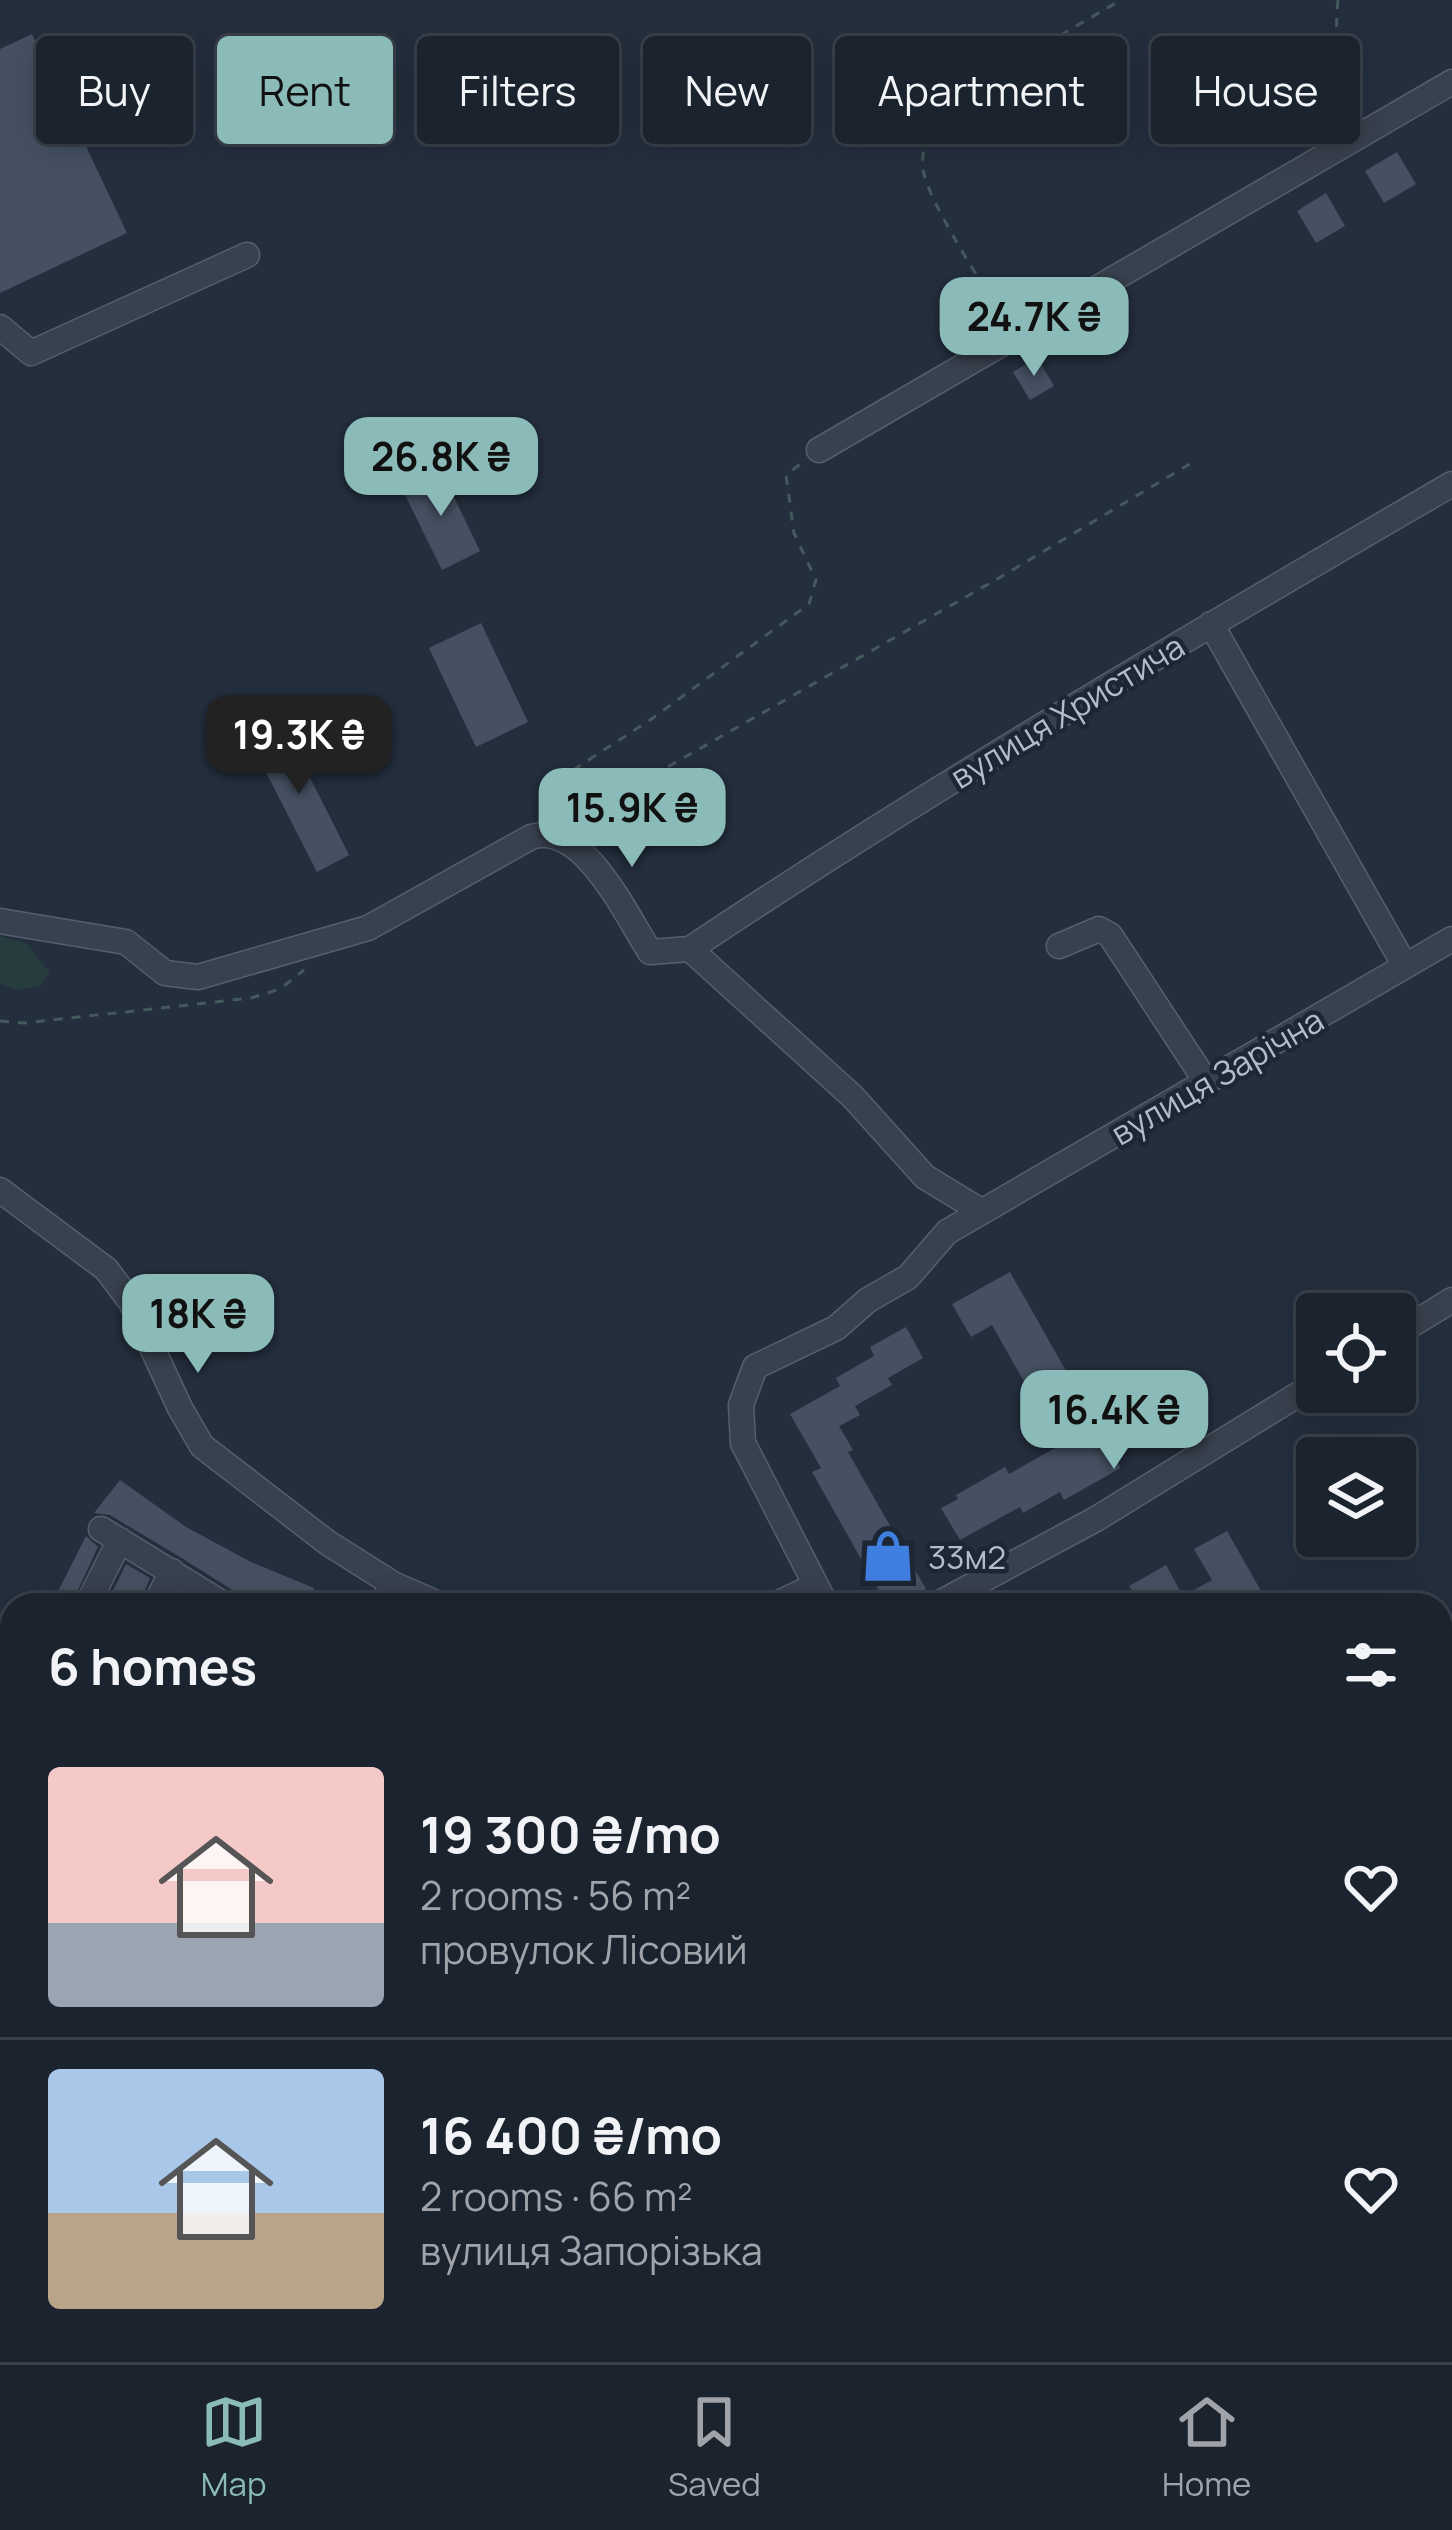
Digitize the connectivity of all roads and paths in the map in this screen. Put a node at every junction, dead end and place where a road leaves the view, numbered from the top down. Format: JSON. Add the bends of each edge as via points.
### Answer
{"nodes":[{"id":1,"x":1121,"y":0,"type":"edge"},
{"id":2,"x":1337,"y":0,"type":"edge"},
{"id":3,"x":1452,"y":82,"type":"edge"},
{"id":4,"x":1370,"y":129,"type":"junction"},
{"id":5,"x":247,"y":255,"type":"dead end"},
{"id":6,"x":0,"y":327,"type":"edge"},
{"id":7,"x":1016,"y":335,"type":"junction"},
{"id":8,"x":819,"y":450,"type":"joint"},
{"id":9,"x":1193,"y":462,"type":"dead end"},
{"id":10,"x":1452,"y":484,"type":"edge"},
{"id":11,"x":1211,"y":624,"type":"junction"},
{"id":12,"x":562,"y":836,"type":"junction"},
{"id":13,"x":532,"y":837,"type":"junction"},
{"id":14,"x":0,"y":921,"type":"edge"},
{"id":15,"x":1452,"y":939,"type":"edge"},
{"id":16,"x":327,"y":940,"type":"junction"},
{"id":17,"x":1059,"y":946,"type":"dead end"},
{"id":18,"x":689,"y":950,"type":"junction"},
{"id":19,"x":1405,"y":966,"type":"junction"},
{"id":20,"x":0,"y":1021,"type":"edge"},
{"id":21,"x":1207,"y":1083,"type":"junction"},
{"id":22,"x":0,"y":1190,"type":"edge"},
{"id":23,"x":981,"y":1211,"type":"junction"},
{"id":24,"x":1452,"y":1300,"type":"edge"},
{"id":25,"x":1416,"y":1322,"type":"edge"},
{"id":26,"x":1296,"y":1396,"type":"edge"},
{"id":27,"x":172,"y":1571,"type":"junction"},
{"id":28,"x":91,"y":1593,"type":"edge"},
{"id":29,"x":161,"y":1593,"type":"edge"},
{"id":30,"x":206,"y":1593,"type":"edge"},
{"id":31,"x":386,"y":1593,"type":"edge"},
{"id":32,"x":819,"y":1593,"type":"edge"},
{"id":33,"x":958,"y":1593,"type":"edge"}],
"edges":[{"from":1,"to":7,"type":"path","via":[[940,105],[927,129],[923,172],[973,272]]},
{"from":2,"to":4,"type":"path","via":[[1339,62]]},
{"from":3,"to":4,"type":"street"},
{"from":4,"to":7,"type":"street"},
{"from":5,"to":6,"type":"street","via":[[31,352]]},
{"from":7,"to":8,"type":"street"},
{"from":8,"to":13,"type":"path","via":[[786,476],[794,533],[816,580],[809,604],[567,774]]},
{"from":9,"to":12,"type":"path","via":[[601,805]]},
{"from":10,"to":11,"type":"street","name":"вулиця Христича"},
{"from":11,"to":18,"type":"street","name":"вулиця Христича"},
{"from":11,"to":19,"type":"street"},
{"from":12,"to":13,"type":"street"},
{"from":12,"to":18,"type":"street","via":[[590,861],[650,952]]},
{"from":13,"to":16,"type":"street","via":[[368,928]]},
{"from":14,"to":16,"type":"street","via":[[126,942],[150,965],[180,976]]},
{"from":15,"to":19,"type":"street","name":"вулиця Зарічна"},
{"from":16,"to":20,"type":"path","via":[[280,989],[250,998]]},
{"from":17,"to":21,"type":"street","via":[[1099,929],[1110,935]]},
{"from":18,"to":23,"type":"street","via":[[853,1096],[925,1178]]},
{"from":19,"to":21,"type":"street","name":"вулиця Зарічна"},
{"from":21,"to":23,"type":"street","name":"вулиця Зарічна"},
{"from":22,"to":31,"type":"street","via":[[106,1269],[131,1302],[202,1446]]},
{"from":23,"to":32,"type":"street","name":"вулиця Зарічна","via":[[836,1328],[754,1367],[745,1388],[743,1443]]},
{"from":24,"to":25,"type":"street"},
{"from":26,"to":33,"type":"street"},
{"from":27,"to":28,"type":"street","via":[[110,1534]]},
{"from":27,"to":29,"type":"street"},
{"from":27,"to":30,"type":"street"}]}
